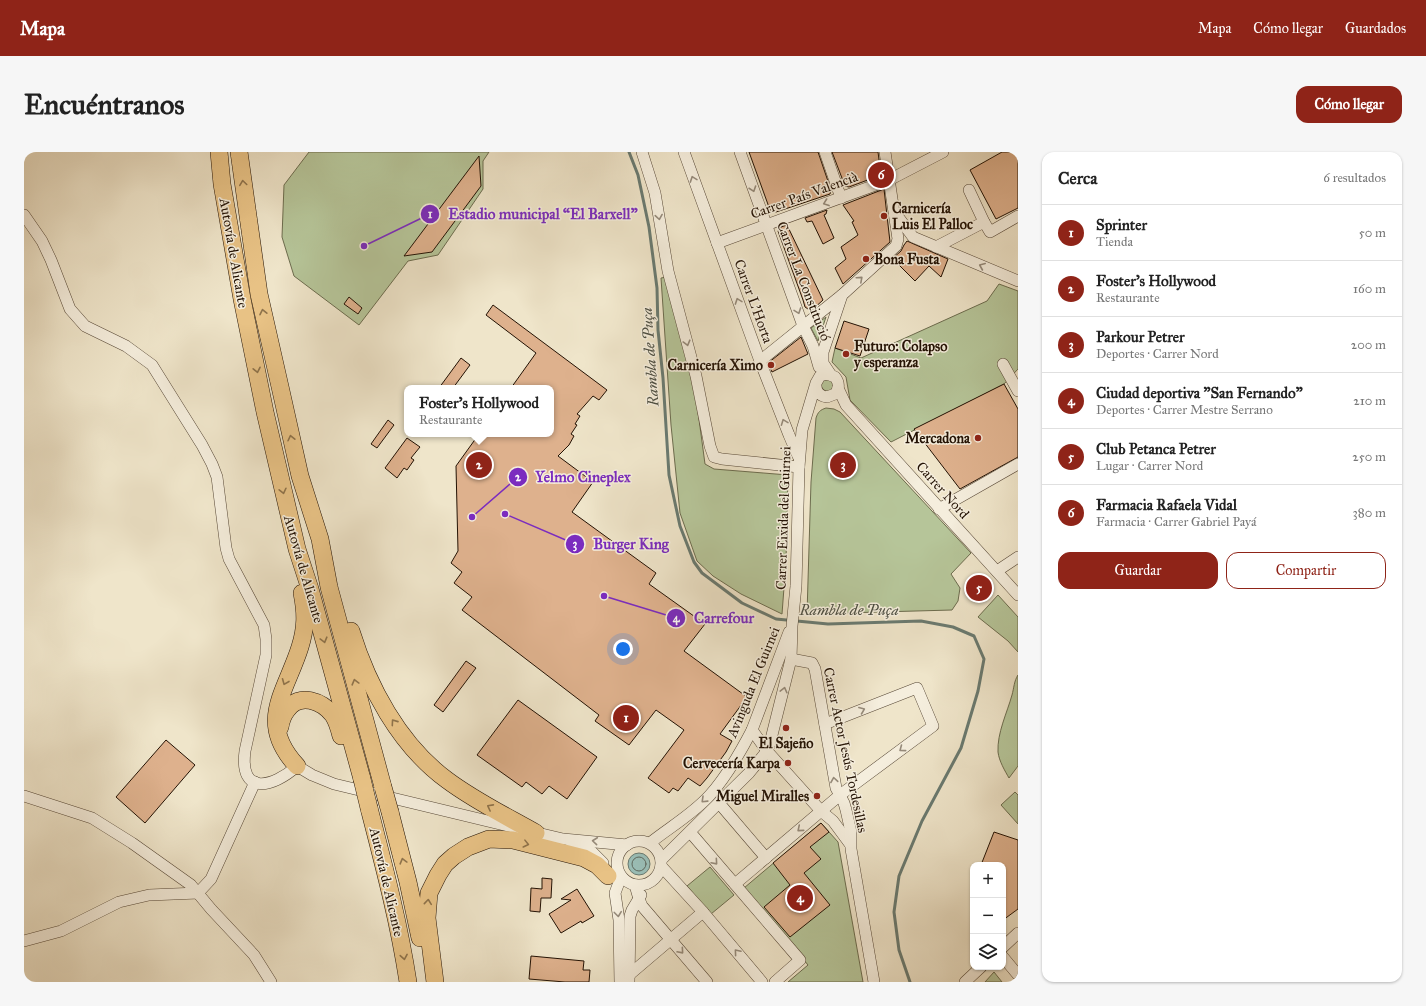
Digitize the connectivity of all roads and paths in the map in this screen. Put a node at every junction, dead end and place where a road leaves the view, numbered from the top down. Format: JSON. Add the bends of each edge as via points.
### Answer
{"nodes":[{"id":1,"x":219,"y":152,"type":"edge"},
{"id":2,"x":240,"y":152,"type":"edge"},
{"id":3,"x":642,"y":152,"type":"edge"},
{"id":4,"x":684,"y":152,"type":"edge"},
{"id":5,"x":740,"y":152,"type":"edge"},
{"id":6,"x":825,"y":152,"type":"edge"},
{"id":7,"x":885,"y":152,"type":"edge"},
{"id":8,"x":943,"y":152,"type":"edge"},
{"id":9,"x":889,"y":180,"type":"junction"},
{"id":10,"x":969,"y":190,"type":"dead end"},
{"id":11,"x":841,"y":198,"type":"junction"},
{"id":12,"x":894,"y":211,"type":"junction"},
{"id":13,"x":24,"y":215,"type":"edge"},
{"id":14,"x":1018,"y":216,"type":"edge"},
{"id":15,"x":984,"y":222,"type":"junction"},
{"id":16,"x":766,"y":225,"type":"junction"},
{"id":17,"x":717,"y":243,"type":"junction"},
{"id":18,"x":936,"y":247,"type":"junction"},
{"id":19,"x":1018,"y":281,"type":"edge"},
{"id":20,"x":842,"y":295,"type":"junction"},
{"id":21,"x":803,"y":326,"type":"junction"},
{"id":22,"x":760,"y":361,"type":"junction"},
{"id":23,"x":1003,"y":364,"type":"dead end"},
{"id":24,"x":831,"y":375,"type":"junction"},
{"id":25,"x":818,"y":380,"type":"junction"},
{"id":26,"x":838,"y":388,"type":"junction"},
{"id":27,"x":1018,"y":391,"type":"edge"},
{"id":28,"x":828,"y":397,"type":"junction"},
{"id":29,"x":846,"y":405,"type":"junction"},
{"id":30,"x":807,"y":411,"type":"junction"},
{"id":31,"x":799,"y":463,"type":"junction"},
{"id":32,"x":1018,"y":464,"type":"edge"},
{"id":33,"x":939,"y":509,"type":"junction"},
{"id":34,"x":320,"y":539,"type":"junction"},
{"id":35,"x":297,"y":549,"type":"junction"},
{"id":36,"x":1018,"y":557,"type":"edge"},
{"id":37,"x":997,"y":571,"type":"junction"},
{"id":38,"x":1018,"y":595,"type":"edge"},
{"id":39,"x":792,"y":626,"type":"junction"},
{"id":40,"x":791,"y":659,"type":"junction"},
{"id":41,"x":826,"y":724,"type":"junction"},
{"id":42,"x":752,"y":730,"type":"junction"},
{"id":43,"x":279,"y":736,"type":"junction"},
{"id":44,"x":767,"y":751,"type":"junction"},
{"id":45,"x":297,"y":766,"type":"junction"},
{"id":46,"x":362,"y":779,"type":"junction"},
{"id":47,"x":255,"y":782,"type":"junction"},
{"id":48,"x":840,"y":795,"type":"junction"},
{"id":49,"x":24,"y":796,"type":"edge"},
{"id":50,"x":719,"y":803,"type":"junction"},
{"id":51,"x":821,"y":811,"type":"junction"},
{"id":52,"x":690,"y":832,"type":"junction"},
{"id":53,"x":536,"y":833,"type":"junction"},
{"id":54,"x":563,"y":839,"type":"junction"},
{"id":55,"x":650,"y":843,"type":"junction"},
{"id":56,"x":850,"y":844,"type":"junction"},
{"id":57,"x":627,"y":845,"type":"junction"},
{"id":58,"x":766,"y":858,"type":"junction"},
{"id":59,"x":661,"y":863,"type":"junction"},
{"id":60,"x":616,"y":873,"type":"junction"},
{"id":61,"x":647,"y":884,"type":"junction"},
{"id":62,"x":735,"y":884,"type":"junction"},
{"id":63,"x":635,"y":885,"type":"junction"},
{"id":64,"x":198,"y":893,"type":"junction"},
{"id":65,"x":639,"y":899,"type":"junction"},
{"id":66,"x":703,"y":912,"type":"junction"},
{"id":67,"x":1018,"y":933,"type":"edge"},
{"id":68,"x":671,"y":939,"type":"junction"},
{"id":69,"x":24,"y":941,"type":"edge"},
{"id":70,"x":1006,"y":944,"type":"edge"},
{"id":71,"x":1006,"y":961,"type":"edge"},
{"id":72,"x":978,"y":970,"type":"edge"},
{"id":73,"x":1018,"y":975,"type":"edge"},
{"id":74,"x":626,"y":980,"type":"edge"},
{"id":75,"x":271,"y":982,"type":"edge"},
{"id":76,"x":408,"y":982,"type":"edge"},
{"id":77,"x":427,"y":982,"type":"edge"},
{"id":78,"x":436,"y":982,"type":"edge"},
{"id":79,"x":707,"y":982,"type":"edge"},
{"id":80,"x":762,"y":982,"type":"edge"},
{"id":81,"x":775,"y":982,"type":"edge"},
{"id":82,"x":874,"y":982,"type":"edge"},
{"id":83,"x":965,"y":982,"type":"edge"}],
"edges":[{"from":1,"to":35,"type":"highway","name":"Autovía de Alicante","one_way":true,"via":[[242,299]]},
{"from":34,"to":2,"type":"highway","name":"Autovía de Alicante","one_way":true,"via":[[300,476],[259,294]]},
{"from":3,"to":31,"type":"street","one_way":true,"via":[[655,193],[668,271],[714,457],[722,460]]},
{"from":17,"to":4,"type":"street","name":"Carrer L'Horta","one_way":true},
{"from":5,"to":16,"type":"street","name":"Carrer La Constitució","one_way":true},
{"from":6,"to":11,"type":"street"},
{"from":7,"to":9,"type":"street"},
{"from":8,"to":9,"type":"street","name":"Carrer País Valencià"},
{"from":9,"to":11,"type":"street","name":"Carrer País Valencià"},
{"from":9,"to":12,"type":"street"},
{"from":10,"to":15,"type":"street"},
{"from":11,"to":16,"type":"street","name":"Carrer País Valencià","one_way":true},
{"from":12,"to":18,"type":"street","via":[[913,238]]},
{"from":20,"to":12,"type":"street","one_way":true,"via":[[896,246],[898,239]]},
{"from":13,"to":47,"type":"street","via":[[52,260],[70,309],[85,326],[126,346],[152,365],[212,464],[217,477],[229,559],[264,625],[266,639],[266,655],[244,760],[246,773]]},
{"from":14,"to":15,"type":"street","via":[[990,232]]},
{"from":15,"to":18,"type":"street"},
{"from":16,"to":17,"type":"street","name":"Carrer País Valencià"},
{"from":16,"to":21,"type":"street","name":"Carrer La Constitució","one_way":true},
{"from":22,"to":17,"type":"street","name":"Carrer L'Horta","one_way":true},
{"from":19,"to":18,"type":"street","one_way":true},
{"from":20,"to":21,"type":"street"},
{"from":20,"to":24,"type":"street","via":[[823,352],[823,363]]},
{"from":21,"to":22,"type":"street"},
{"from":21,"to":25,"type":"street","name":"Carrer La Constitució","via":[[819,364]]},
{"from":31,"to":22,"type":"street","name":"Carrer L'Horta","one_way":true},
{"from":23,"to":27,"type":"street"},
{"from":24,"to":25,"type":"street","via":[[823,374]]},
{"from":24,"to":26,"type":"street","name":"Carrer Nord","via":[[837,380]]},
{"from":25,"to":28,"type":"street","via":[[815,387],[819,394]]},
{"from":25,"to":30,"type":"street","name":"Carrer Eixida del Guirnei"},
{"from":26,"to":28,"type":"street","via":[[835,394]]},
{"from":26,"to":29,"type":"street","name":"Carrer Nord"},
{"from":28,"to":29,"type":"street","name":"Carrer Nord"},
{"from":28,"to":30,"type":"street"},
{"from":29,"to":33,"type":"street","name":"Carrer Nord"},
{"from":30,"to":31,"type":"street","name":"Carrer Eixida del Guirnei","via":[[802,430]]},
{"from":31,"to":39,"type":"street","name":"Carrer Eixida del Guirnei","via":[[796,586]]},
{"from":32,"to":33,"type":"street"},
{"from":33,"to":37,"type":"street","name":"Carrer Nord"},
{"from":53,"to":34,"type":"highway","one_way":true,"via":[[446,779],[415,750],[396,725],[373,687],[355,643]]},
{"from":77,"to":34,"type":"highway","name":"Autovía de Alicante","one_way":true,"bridge":true,"via":[[408,882],[329,587]]},
{"from":35,"to":43,"type":"highway","one_way":true,"via":[[306,610],[300,648],[280,696],[276,713]]},
{"from":35,"to":46,"type":"highway","name":"Autovía de Alicante","one_way":true},
{"from":36,"to":37,"type":"street"},
{"from":37,"to":38,"type":"street","name":"Carrer Nord"},
{"from":39,"to":40,"type":"street","name":"Avinguda El Guirnei"},
{"from":39,"to":42,"type":"street","name":"Avinguda El Guirnei"},
{"from":40,"to":41,"type":"street","name":"Carrer Actor Jesús Tordesillas","via":[[812,663]]},
{"from":44,"to":40,"type":"street","name":"Avinguda El Guirnei","one_way":true},
{"from":48,"to":41,"type":"street","name":"Carrer Actor Jesús Tordesillas","one_way":true,"via":[[836,788]]},
{"from":41,"to":48,"type":"street","one_way":true,"via":[[917,688],[933,726]]},
{"from":42,"to":44,"type":"street"},
{"from":42,"to":55,"type":"street","name":"Avinguda El Guirnei","one_way":true,"via":[[728,771],[710,795]]},
{"from":43,"to":45,"type":"highway","via":[[285,750]]},
{"from":43,"to":46,"type":"highway","via":[[283,717],[292,704],[305,699],[320,703],[337,722],[347,756]]},
{"from":44,"to":50,"type":"street","name":"Avinguda El Guirnei"},
{"from":44,"to":51,"type":"street"},
{"from":45,"to":47,"type":"street","via":[[273,782]]},
{"from":45,"to":53,"type":"street","via":[[334,784]]},
{"from":46,"to":76,"type":"highway","name":"Autovía de Alicante","one_way":true,"bridge":true,"via":[[389,886]]},
{"from":47,"to":64,"type":"street","via":[[211,879]]},
{"from":48,"to":51,"type":"street"},
{"from":48,"to":56,"type":"street","name":"Carrer Actor Jesús Tordesillas","via":[[851,832]]},
{"from":49,"to":64,"type":"street","via":[[92,818],[132,843],[191,885]]},
{"from":50,"to":52,"type":"street","name":"Avinguda El Guirnei"},
{"from":50,"to":58,"type":"street"},
{"from":51,"to":56,"type":"street","via":[[833,821]]},
{"from":51,"to":58,"type":"street","one_way":true},
{"from":52,"to":59,"type":"street","name":"Avinguda El Guirnei"},
{"from":52,"to":62,"type":"street","one_way":true},
{"from":53,"to":54,"type":"street"},
{"from":57,"to":54,"type":"street","one_way":true},
{"from":54,"to":60,"type":"street","via":[[592,852]]},
{"from":55,"to":57,"type":"street","via":[[636,841]]},
{"from":55,"to":59,"type":"street","via":[[660,854]]},
{"from":56,"to":82,"type":"street","name":"Carrer Actor Jesús Tordesillas"},
{"from":57,"to":60,"type":"street","via":[[618,855]]},
{"from":58,"to":62,"type":"street"},
{"from":59,"to":61,"type":"street","via":[[657,877]]},
{"from":59,"to":66,"type":"street"},
{"from":60,"to":63,"type":"street"},
{"from":60,"to":74,"type":"street","one_way":true,"via":[[615,893]]},
{"from":78,"to":60,"type":"highway","one_way":true,"via":[[427,918],[429,893],[445,864],[468,847],[489,839],[513,840],[584,858]]},
{"from":61,"to":63,"type":"street"},
{"from":61,"to":65,"type":"street"},
{"from":62,"to":81,"type":"street","via":[[800,960]]},
{"from":63,"to":65,"type":"street"},
{"from":64,"to":69,"type":"street","via":[[149,895],[119,902],[61,931]]},
{"from":64,"to":75,"type":"street","via":[[254,955]]},
{"from":65,"to":68,"type":"street","via":[[642,906]]},
{"from":65,"to":74,"type":"street","via":[[630,916]]},
{"from":66,"to":68,"type":"street"},
{"from":80,"to":66,"type":"street","one_way":true},
{"from":67,"to":70,"type":"street"},
{"from":68,"to":74,"type":"street"},
{"from":68,"to":79,"type":"street","one_way":true},
{"from":71,"to":73,"type":"street"},
{"from":72,"to":83,"type":"street"}]}
